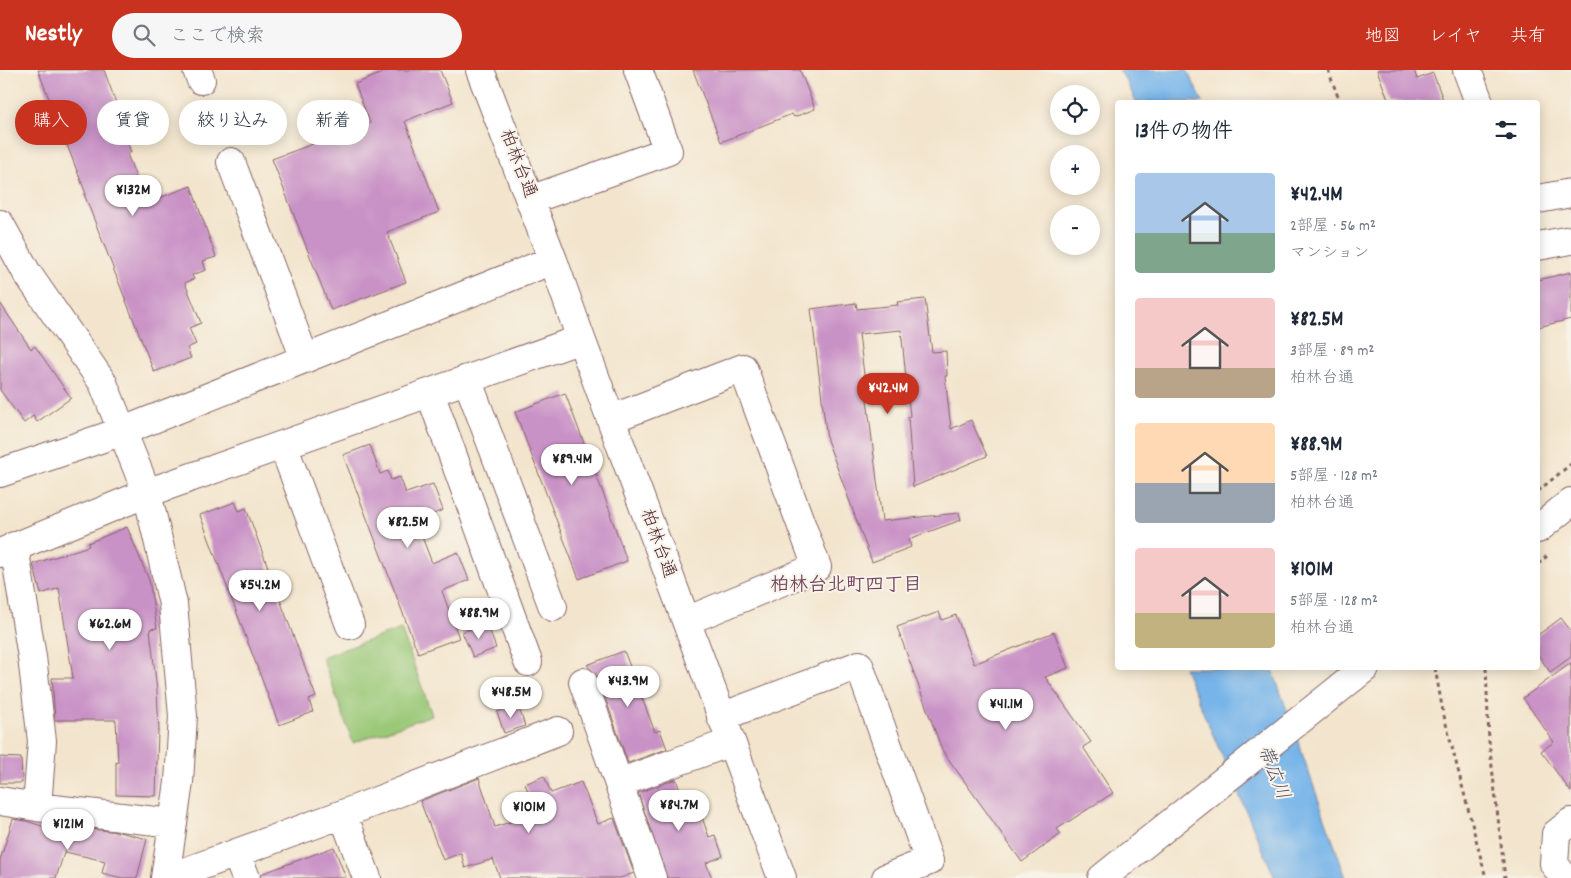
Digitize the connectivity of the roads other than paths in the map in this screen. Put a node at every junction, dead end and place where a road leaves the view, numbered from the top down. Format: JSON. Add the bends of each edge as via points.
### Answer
{"nodes":[{"id":1,"x":480,"y":70,"type":"edge"},
{"id":2,"x":638,"y":70,"type":"edge"},
{"id":3,"x":1467,"y":70,"type":"edge"},
{"id":4,"x":1478,"y":100,"type":"edge"},
{"id":5,"x":231,"y":162,"type":"dead end"},
{"id":6,"x":1571,"y":192,"type":"edge"},
{"id":7,"x":1540,"y":199,"type":"edge"},
{"id":8,"x":530,"y":200,"type":"junction"},
{"id":9,"x":0,"y":224,"type":"edge"},
{"id":10,"x":1571,"y":240,"type":"edge"},
{"id":11,"x":1540,"y":246,"type":"edge"},
{"id":12,"x":554,"y":260,"type":"junction"},
{"id":13,"x":581,"y":339,"type":"junction"},
{"id":14,"x":305,"y":359,"type":"junction"},
{"id":15,"x":467,"y":380,"type":"junction"},
{"id":16,"x":430,"y":393,"type":"junction"},
{"id":17,"x":611,"y":419,"type":"junction"},
{"id":18,"x":123,"y":431,"type":"junction"},
{"id":19,"x":283,"y":445,"type":"junction"},
{"id":20,"x":0,"y":473,"type":"edge"},
{"id":21,"x":147,"y":493,"type":"junction"},
{"id":22,"x":1571,"y":502,"type":"edge"},
{"id":23,"x":1540,"y":527,"type":"edge"},
{"id":24,"x":7,"y":549,"type":"edge"},
{"id":25,"x":553,"y":607,"type":"dead end"},
{"id":26,"x":686,"y":621,"type":"junction"},
{"id":27,"x":350,"y":624,"type":"dead end"},
{"id":28,"x":528,"y":662,"type":"dead end"},
{"id":29,"x":1362,"y":670,"type":"edge"},
{"id":30,"x":583,"y":682,"type":"dead end"},
{"id":31,"x":721,"y":717,"type":"junction"},
{"id":32,"x":558,"y":731,"type":"dead end"},
{"id":33,"x":731,"y":742,"type":"junction"},
{"id":34,"x":619,"y":783,"type":"junction"},
{"id":35,"x":0,"y":801,"type":"edge"},
{"id":36,"x":38,"y":808,"type":"junction"},
{"id":37,"x":343,"y":814,"type":"junction"},
{"id":38,"x":1571,"y":822,"type":"edge"},
{"id":39,"x":172,"y":823,"type":"junction"},
{"id":40,"x":236,"y":853,"type":"junction"},
{"id":41,"x":167,"y":878,"type":"edge"},
{"id":42,"x":246,"y":878,"type":"edge"},
{"id":43,"x":367,"y":878,"type":"edge"},
{"id":44,"x":652,"y":878,"type":"edge"},
{"id":45,"x":782,"y":878,"type":"edge"},
{"id":46,"x":886,"y":878,"type":"edge"},
{"id":47,"x":1102,"y":878,"type":"edge"},
{"id":48,"x":1565,"y":878,"type":"edge"}],
"edges":[{"from":1,"to":8,"type":"street","name":"柏林台通"},
{"from":2,"to":8,"type":"street","via":[[668,151]]},
{"from":3,"to":4,"type":"street"},
{"from":5,"to":14,"type":"street"},
{"from":6,"to":7,"type":"street"},
{"from":8,"to":12,"type":"street","name":"柏林台通"},
{"from":9,"to":18,"type":"street","via":[[28,273],[103,383]]},
{"from":10,"to":11,"type":"street"},
{"from":12,"to":13,"type":"street","name":"柏林台通"},
{"from":12,"to":14,"type":"street"},
{"from":13,"to":15,"type":"street"},
{"from":13,"to":17,"type":"street","name":"柏林台通"},
{"from":14,"to":18,"type":"street"},
{"from":15,"to":16,"type":"street"},
{"from":15,"to":25,"type":"street"},
{"from":16,"to":19,"type":"street"},
{"from":16,"to":28,"type":"street"},
{"from":17,"to":26,"type":"street","name":"柏林台通"},
{"from":17,"to":26,"type":"street","via":[[743,368],[817,567]]},
{"from":18,"to":20,"type":"street"},
{"from":18,"to":21,"type":"street"},
{"from":19,"to":21,"type":"street"},
{"from":19,"to":27,"type":"street"},
{"from":21,"to":24,"type":"street"},
{"from":21,"to":39,"type":"street","via":[[173,604],[183,716],[179,782]]},
{"from":22,"to":23,"type":"street"},
{"from":24,"to":36,"type":"street","via":[[32,657],[42,741]]},
{"from":26,"to":31,"type":"street","name":"柏林台通"},
{"from":29,"to":47,"type":"street"},
{"from":30,"to":34,"type":"street"},
{"from":31,"to":33,"type":"street","name":"柏林台通"},
{"from":31,"to":46,"type":"street","via":[[859,665],[929,861]]},
{"from":32,"to":37,"type":"street"},
{"from":33,"to":34,"type":"street"},
{"from":33,"to":45,"type":"street","name":"柏林台通"},
{"from":34,"to":44,"type":"street"},
{"from":35,"to":36,"type":"street"},
{"from":36,"to":39,"type":"street"},
{"from":37,"to":40,"type":"street"},
{"from":37,"to":43,"type":"street"},
{"from":38,"to":48,"type":"street","via":[[1556,834],[1554,864]]},
{"from":39,"to":41,"type":"street"},
{"from":40,"to":41,"type":"street"},
{"from":40,"to":42,"type":"street"}]}
